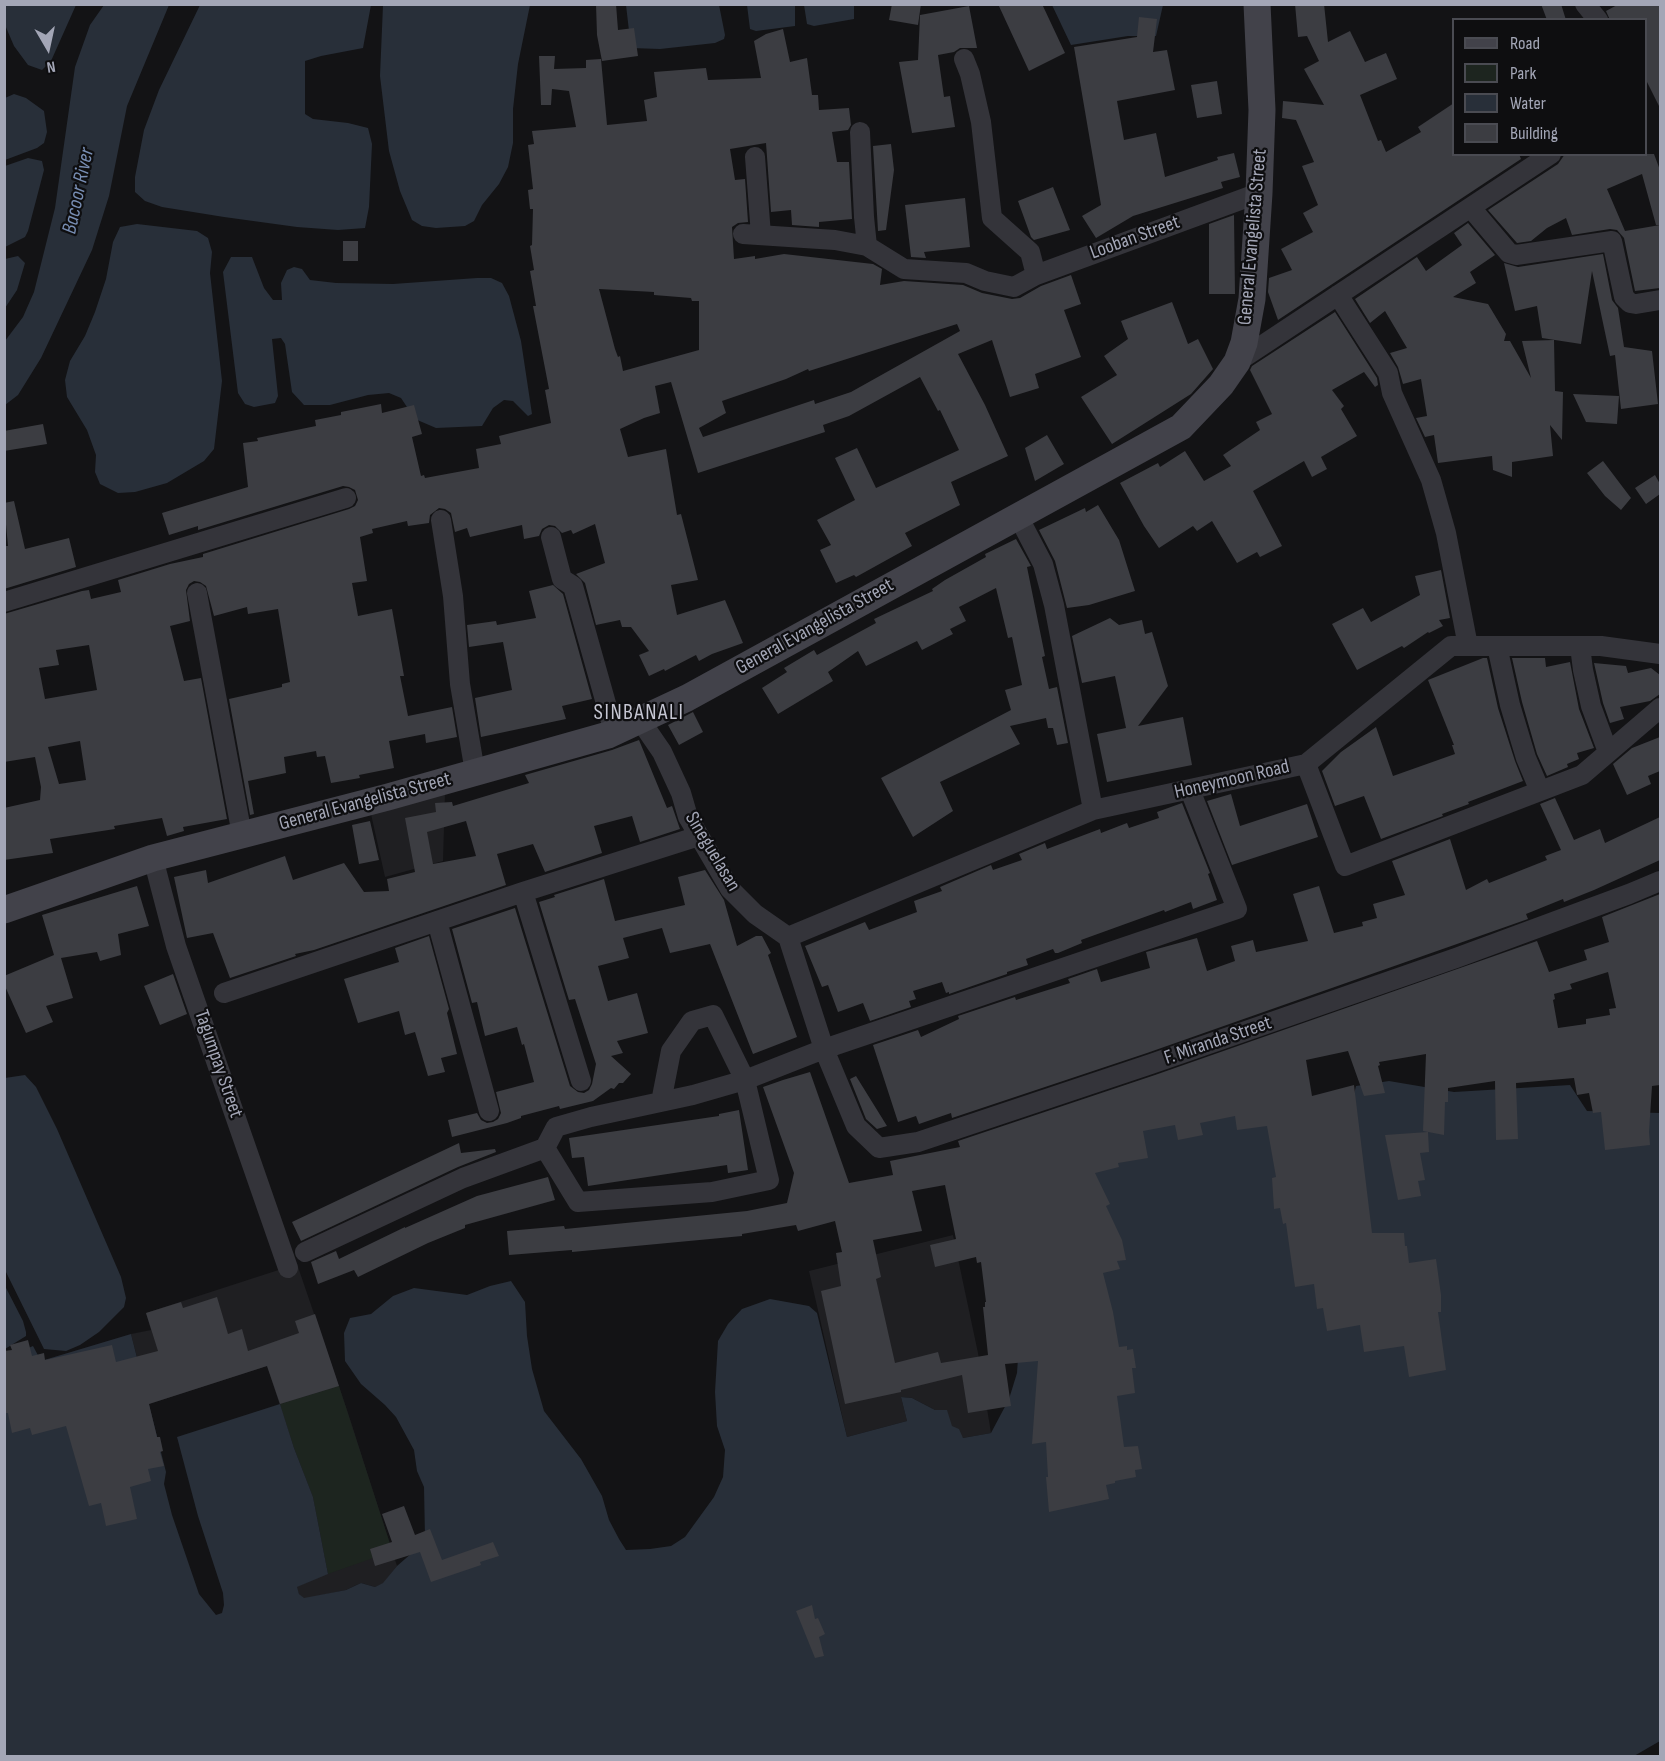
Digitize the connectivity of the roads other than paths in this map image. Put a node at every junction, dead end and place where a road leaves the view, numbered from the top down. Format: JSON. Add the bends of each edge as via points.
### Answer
{"nodes":[{"id":1,"x":1257,"y":4,"type":"edge"},
{"id":2,"x":1585,"y":4,"type":"edge"},
{"id":3,"x":1596,"y":18,"type":"edge"},
{"id":4,"x":964,"y":59,"type":"dead end"},
{"id":5,"x":861,"y":132,"type":"dead end"},
{"id":6,"x":1548,"y":156,"type":"edge"},
{"id":7,"x":755,"y":157,"type":"dead end"},
{"id":8,"x":1259,"y":193,"type":"junction"},
{"id":9,"x":1471,"y":208,"type":"junction"},
{"id":10,"x":867,"y":246,"type":"junction"},
{"id":11,"x":1036,"y":275,"type":"junction"},
{"id":12,"x":1338,"y":295,"type":"junction"},
{"id":13,"x":1660,"y":300,"type":"edge"},
{"id":14,"x":1237,"y":362,"type":"junction"},
{"id":15,"x":346,"y":498,"type":"dead end"},
{"id":16,"x":1018,"y":516,"type":"junction"},
{"id":17,"x":441,"y":520,"type":"dead end"},
{"id":18,"x":551,"y":537,"type":"dead end"},
{"id":19,"x":197,"y":593,"type":"dead end"},
{"id":20,"x":4,"y":602,"type":"edge"},
{"id":21,"x":1468,"y":646,"type":"junction"},
{"id":22,"x":1497,"y":646,"type":"junction"},
{"id":23,"x":1580,"y":646,"type":"junction"},
{"id":24,"x":1660,"y":654,"type":"edge"},
{"id":25,"x":1660,"y":708,"type":"edge"},
{"id":26,"x":640,"y":720,"type":"junction"},
{"id":27,"x":614,"y":732,"type":"junction"},
{"id":28,"x":1608,"y":752,"type":"junction"},
{"id":29,"x":1306,"y":764,"type":"junction"},
{"id":30,"x":475,"y":772,"type":"junction"},
{"id":31,"x":1190,"y":790,"type":"junction"},
{"id":32,"x":1540,"y":791,"type":"junction"},
{"id":33,"x":1093,"y":810,"type":"junction"},
{"id":34,"x":242,"y":835,"type":"junction"},
{"id":35,"x":699,"y":836,"type":"junction"},
{"id":36,"x":153,"y":858,"type":"junction"},
{"id":37,"x":1660,"y":881,"type":"edge"},
{"id":38,"x":524,"y":892,"type":"junction"},
{"id":39,"x":4,"y":910,"type":"edge"},
{"id":40,"x":437,"y":921,"type":"junction"},
{"id":41,"x":788,"y":937,"type":"junction"},
{"id":42,"x":224,"y":993,"type":"dead end"},
{"id":43,"x":824,"y":1049,"type":"junction"},
{"id":44,"x":744,"y":1080,"type":"junction"},
{"id":45,"x":581,"y":1081,"type":"dead end"},
{"id":46,"x":662,"y":1102,"type":"junction"},
{"id":47,"x":489,"y":1111,"type":"dead end"},
{"id":48,"x":545,"y":1148,"type":"junction"},
{"id":49,"x":304,"y":1252,"type":"dead end"},
{"id":50,"x":288,"y":1268,"type":"dead end"}],
"edges":[{"from":1,"to":8,"type":"main road","name":"General Evangelista Street","via":[[1262,110]]},
{"from":2,"to":3,"type":"street"},
{"from":4,"to":11,"type":"street","via":[[981,122],[992,218],[1030,252]]},
{"from":5,"to":10,"type":"street"},
{"from":6,"to":9,"type":"street"},
{"from":7,"to":10,"type":"street","via":[[752,234]]},
{"from":8,"to":11,"type":"street","name":"Looban Street"},
{"from":8,"to":14,"type":"main road","name":"General Evangelista Street","via":[[1252,299]]},
{"from":9,"to":12,"type":"street"},
{"from":9,"to":13,"type":"street","via":[[1509,253],[1516,255],[1612,242],[1624,297],[1636,304]]},
{"from":10,"to":11,"type":"street","name":"Looban Street","via":[[904,269],[966,273],[1014,287]]},
{"from":12,"to":14,"type":"street"},
{"from":12,"to":21,"type":"street","via":[[1388,373],[1392,393],[1431,480],[1446,533]]},
{"from":14,"to":16,"type":"main road","name":"General Evangelista Street","via":[[1181,427]]},
{"from":15,"to":20,"type":"street"},
{"from":16,"to":26,"type":"main road","name":"General Evangelista Street"},
{"from":16,"to":33,"type":"street","via":[[1043,564],[1054,605]]},
{"from":17,"to":30,"type":"street","via":[[453,597],[460,684]]},
{"from":18,"to":27,"type":"street","via":[[562,579],[573,586]]},
{"from":19,"to":34,"type":"street"},
{"from":21,"to":22,"type":"street","name":"Honeymoon Road"},
{"from":21,"to":29,"type":"street","name":"Honeymoon Road","via":[[1450,646]]},
{"from":22,"to":23,"type":"street","name":"Honeymoon Road"},
{"from":22,"to":32,"type":"street","via":[[1510,705]]},
{"from":23,"to":24,"type":"street","name":"Honeymoon Road"},
{"from":23,"to":28,"type":"street","via":[[1591,706]]},
{"from":25,"to":28,"type":"street"},
{"from":26,"to":27,"type":"main road","name":"General Evangelista Street"},
{"from":26,"to":35,"type":"street","name":"Sineguelasan","via":[[662,752]]},
{"from":27,"to":30,"type":"main road","name":"General Evangelista Street"},
{"from":28,"to":32,"type":"street","via":[[1582,775]]},
{"from":29,"to":31,"type":"street","name":"Honeymoon Road"},
{"from":29,"to":32,"type":"street","via":[[1345,866]]},
{"from":30,"to":34,"type":"main road","name":"General Evangelista Street"},
{"from":31,"to":33,"type":"street","name":"Honeymoon Road"},
{"from":31,"to":43,"type":"street","via":[[1237,909]]},
{"from":33,"to":41,"type":"street","name":"Honeymoon Road"},
{"from":34,"to":36,"type":"main road","name":"General Evangelista Street"},
{"from":35,"to":38,"type":"street"},
{"from":35,"to":41,"type":"street","name":"Sineguelasan","via":[[730,890],[754,914]]},
{"from":36,"to":39,"type":"main road","name":"General Evangelista Street"},
{"from":36,"to":50,"type":"street","name":"Tagumpay Street","via":[[176,946]]},
{"from":37,"to":43,"type":"street","name":"F. Miranda Street","via":[[1456,958],[918,1142],[879,1148],[856,1126]]},
{"from":38,"to":40,"type":"street"},
{"from":38,"to":45,"type":"street"},
{"from":40,"to":42,"type":"street"},
{"from":40,"to":47,"type":"street"},
{"from":41,"to":43,"type":"street"},
{"from":43,"to":44,"type":"street"},
{"from":44,"to":46,"type":"street"},
{"from":44,"to":46,"type":"street","via":[[714,1015],[692,1021],[671,1051]]},
{"from":44,"to":48,"type":"street","via":[[769,1179],[712,1192],[578,1202]]},
{"from":46,"to":48,"type":"street","via":[[556,1127]]},
{"from":48,"to":49,"type":"street","via":[[463,1178]]}]}
